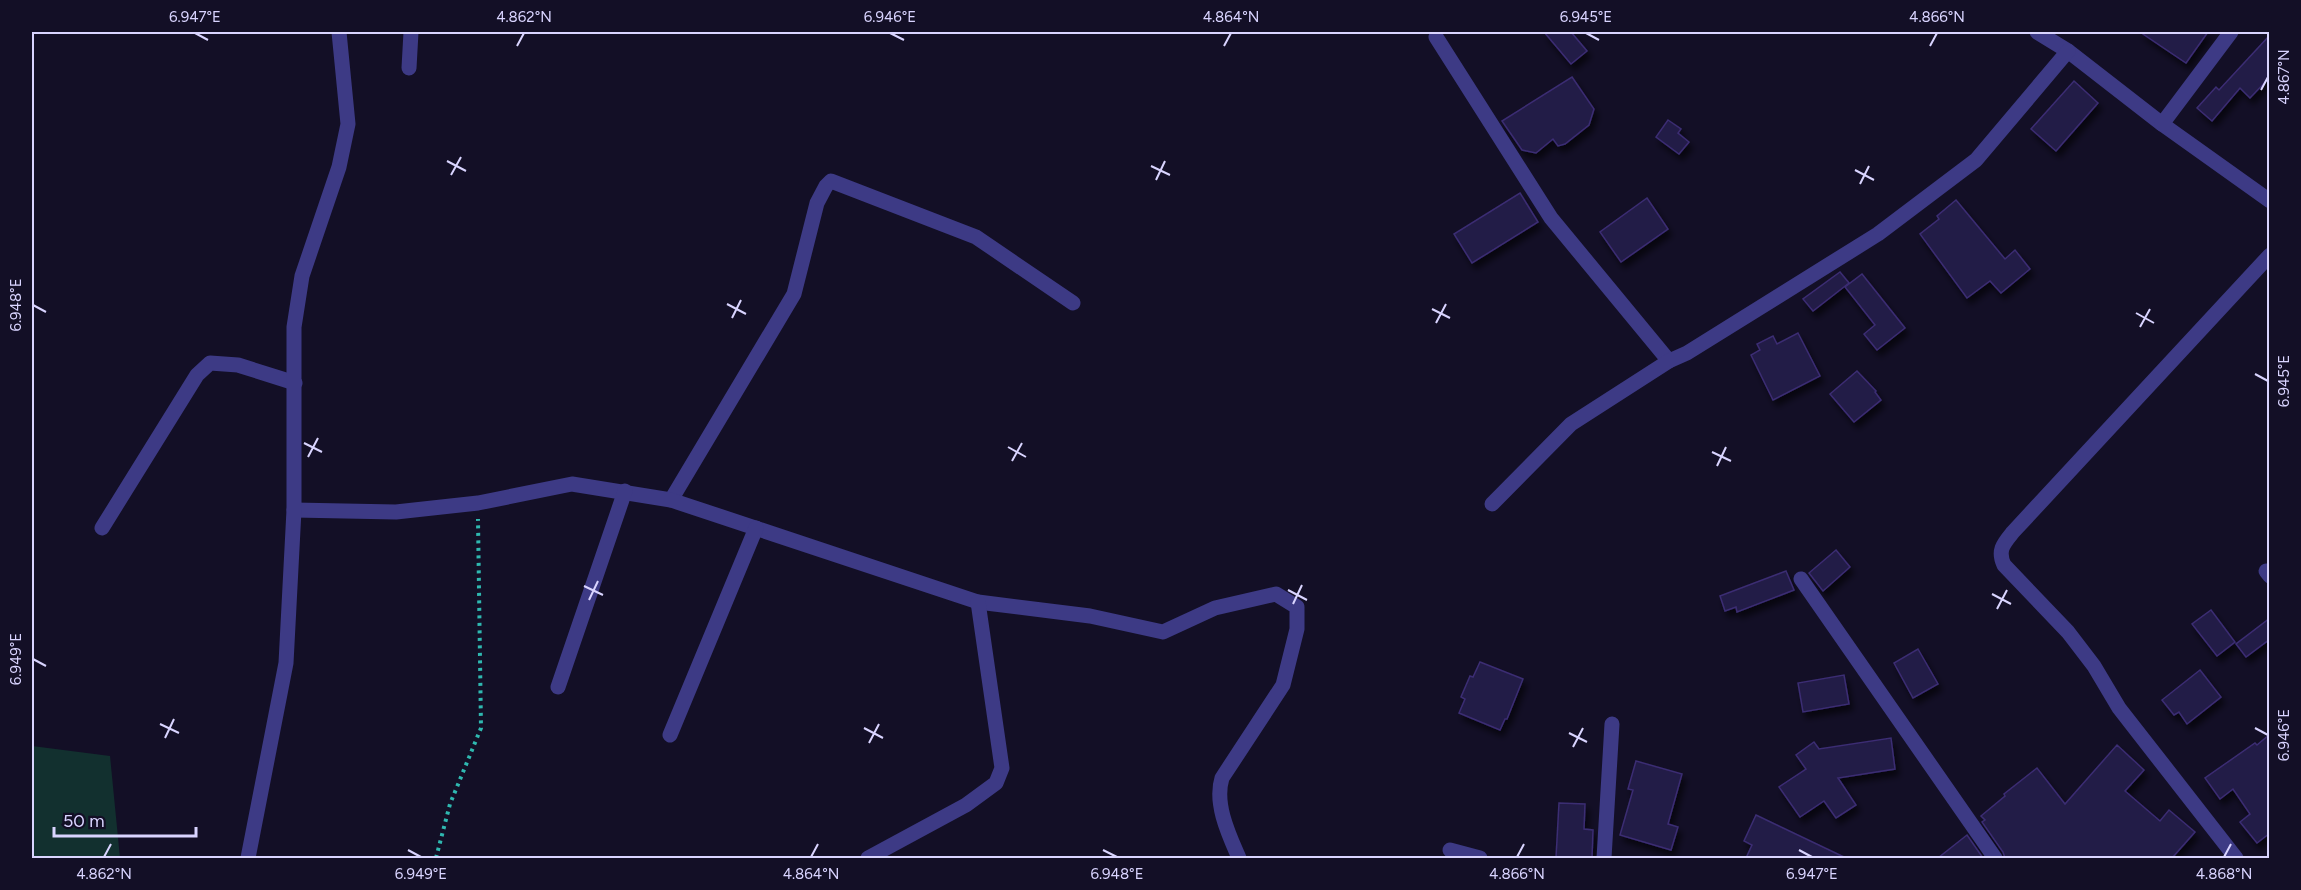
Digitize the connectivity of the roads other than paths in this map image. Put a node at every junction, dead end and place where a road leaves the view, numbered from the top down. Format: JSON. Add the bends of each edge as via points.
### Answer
{"nodes":[{"id":1,"x":339,"y":32,"type":"edge"},
{"id":2,"x":411,"y":32,"type":"edge"},
{"id":3,"x":2037,"y":32,"type":"edge"},
{"id":4,"x":2231,"y":32,"type":"edge"},
{"id":5,"x":1436,"y":37,"type":"dead end"},
{"id":6,"x":2068,"y":51,"type":"junction"},
{"id":7,"x":409,"y":68,"type":"dead end"},
{"id":8,"x":2162,"y":124,"type":"junction"},
{"id":9,"x":2270,"y":201,"type":"edge"},
{"id":10,"x":2270,"y":255,"type":"edge"},
{"id":11,"x":1073,"y":303,"type":"dead end"},
{"id":12,"x":1669,"y":361,"type":"junction"},
{"id":13,"x":295,"y":383,"type":"junction"},
{"id":14,"x":625,"y":491,"type":"junction"},
{"id":15,"x":671,"y":500,"type":"junction"},
{"id":16,"x":1492,"y":504,"type":"dead end"},
{"id":17,"x":294,"y":510,"type":"junction"},
{"id":18,"x":102,"y":528,"type":"dead end"},
{"id":19,"x":756,"y":528,"type":"junction"},
{"id":20,"x":1801,"y":579,"type":"dead end"},
{"id":21,"x":978,"y":602,"type":"junction"},
{"id":22,"x":558,"y":687,"type":"dead end"},
{"id":23,"x":1612,"y":724,"type":"dead end"},
{"id":24,"x":670,"y":735,"type":"dead end"},
{"id":25,"x":1450,"y":850,"type":"dead end"},
{"id":26,"x":248,"y":858,"type":"edge"},
{"id":27,"x":868,"y":858,"type":"edge"},
{"id":28,"x":1239,"y":858,"type":"edge"},
{"id":29,"x":1480,"y":858,"type":"edge"},
{"id":30,"x":1604,"y":858,"type":"edge"},
{"id":31,"x":1995,"y":858,"type":"edge"},
{"id":32,"x":2236,"y":858,"type":"edge"}],
"edges":[{"from":1,"to":13,"type":"street","via":[[348,124],[339,167],[302,276],[294,327]]},
{"from":2,"to":7,"type":"street"},
{"from":3,"to":6,"type":"street"},
{"from":4,"to":8,"type":"street"},
{"from":5,"to":12,"type":"street","via":[[1551,218]]},
{"from":6,"to":8,"type":"street"},
{"from":6,"to":12,"type":"street","via":[[1976,160],[1878,234]]},
{"from":8,"to":9,"type":"street"},
{"from":10,"to":32,"type":"street","via":[[2013,532],[2000,552],[2004,565],[2068,632],[2119,708]]},
{"from":11,"to":15,"type":"street","via":[[975,237],[831,181],[817,203],[794,294]]},
{"from":12,"to":16,"type":"street","via":[[1571,424]]},
{"from":13,"to":17,"type":"street"},
{"from":13,"to":18,"type":"street","via":[[238,365],[210,363],[198,375]]},
{"from":14,"to":15,"type":"street"},
{"from":14,"to":17,"type":"street","via":[[572,484],[478,503],[396,512]]},
{"from":14,"to":22,"type":"street"},
{"from":15,"to":19,"type":"street"},
{"from":17,"to":26,"type":"street","via":[[285,663]]},
{"from":19,"to":21,"type":"street"},
{"from":19,"to":24,"type":"street"},
{"from":20,"to":31,"type":"street"},
{"from":21,"to":27,"type":"street","via":[[1002,768],[996,783],[966,805]]},
{"from":21,"to":28,"type":"street","via":[[1090,616],[1163,632],[1215,608],[1257,597],[1276,594],[1297,608],[1297,629],[1283,685],[1219,788],[1222,812]]},
{"from":23,"to":30,"type":"street"},
{"from":25,"to":29,"type":"street"}]}
